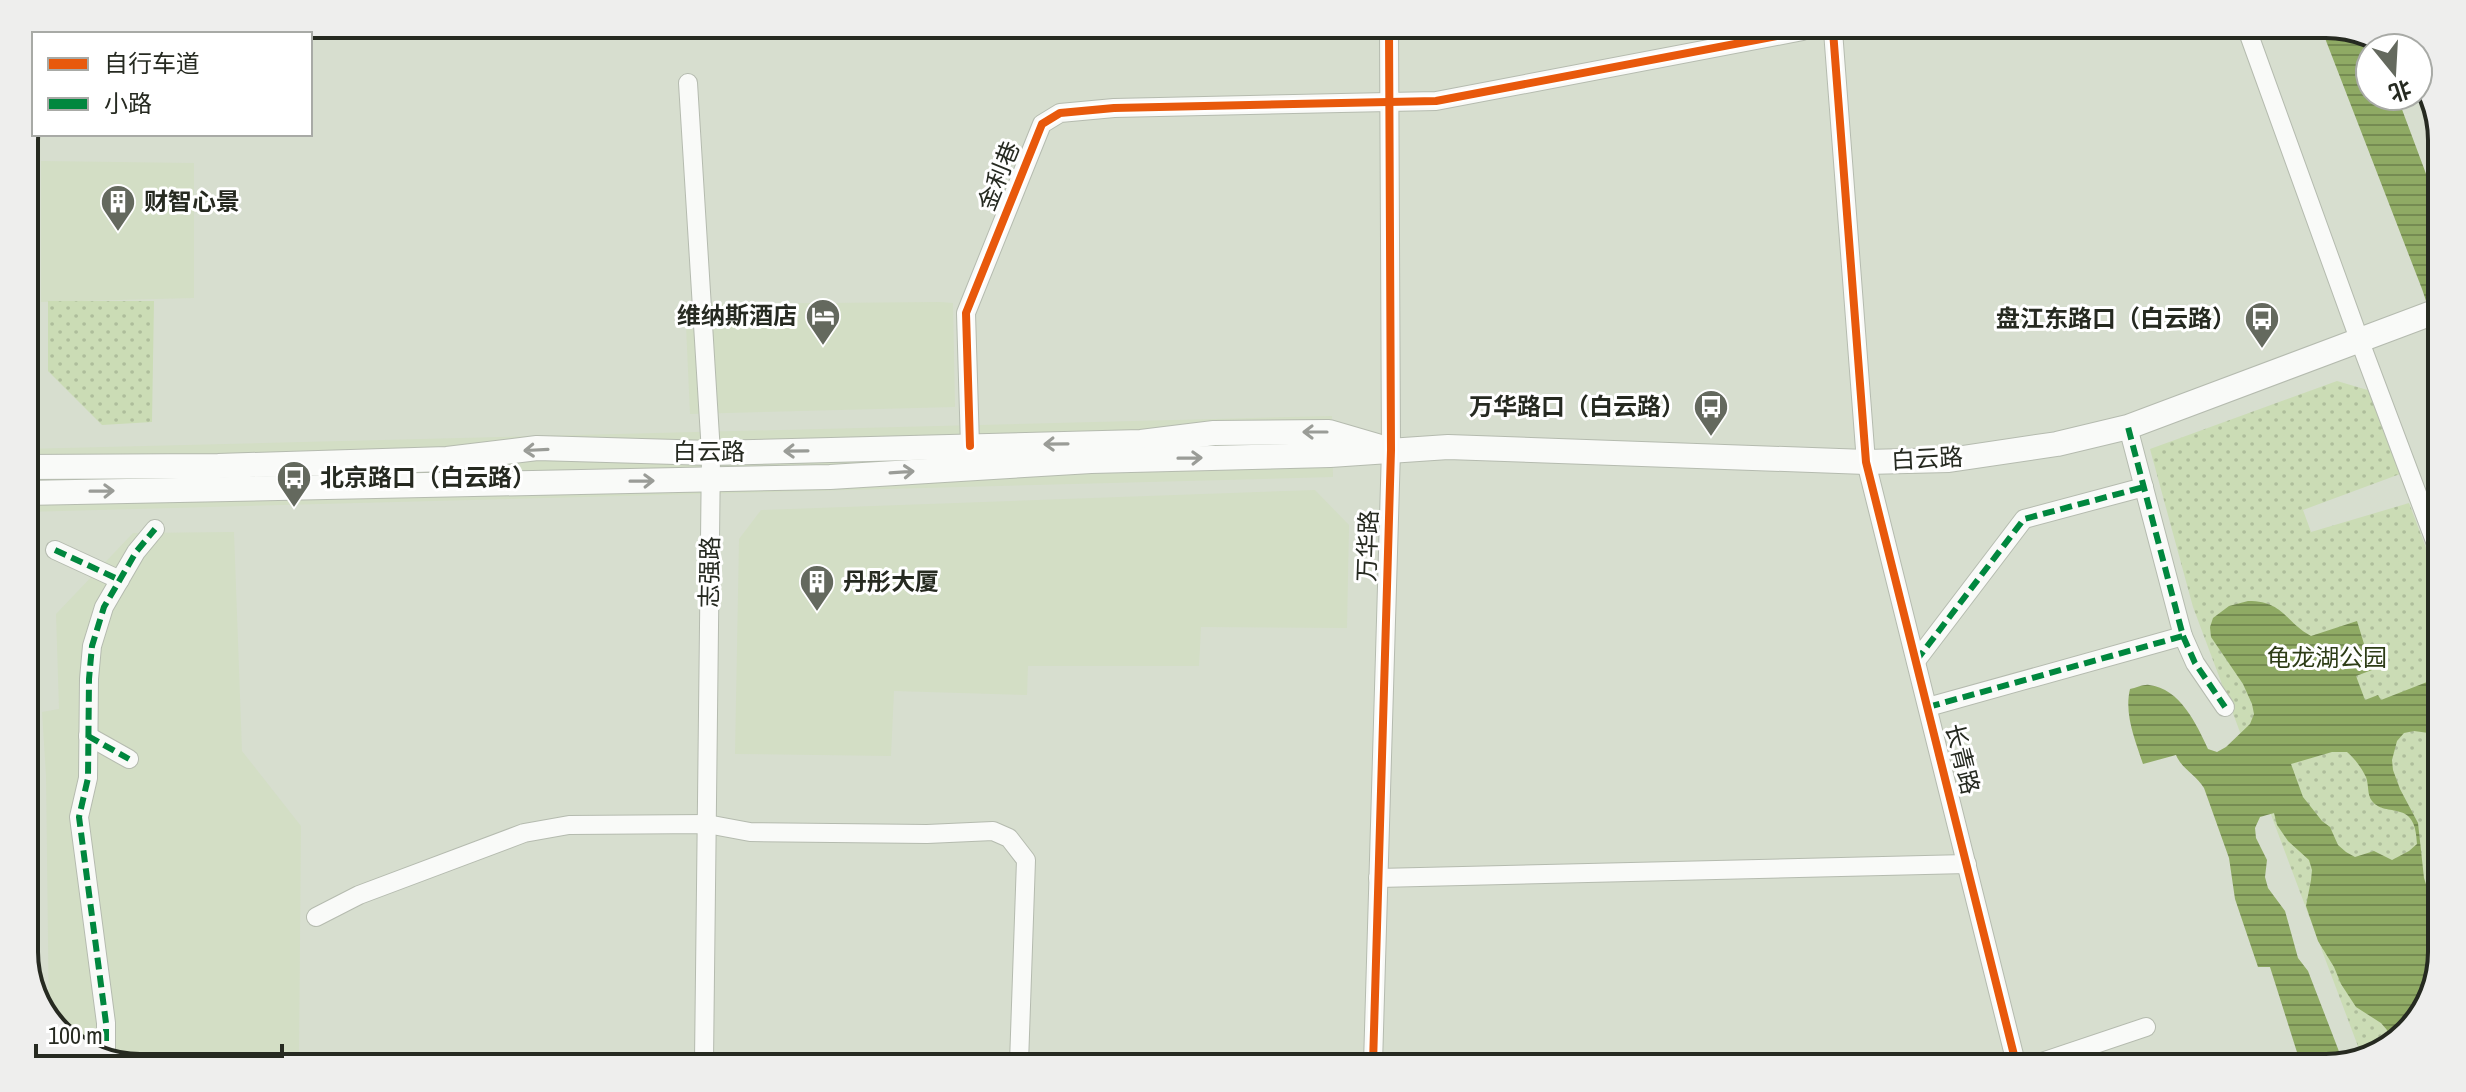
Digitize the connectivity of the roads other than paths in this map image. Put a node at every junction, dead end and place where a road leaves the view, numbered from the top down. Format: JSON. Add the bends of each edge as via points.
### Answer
{"nodes":[{"id":1,"x":1389,"y":38,"type":"edge"},
{"id":2,"x":1766,"y":38,"type":"edge"},
{"id":3,"x":1834,"y":38,"type":"edge"},
{"id":4,"x":2250,"y":38,"type":"edge"},
{"id":5,"x":688,"y":83,"type":"dead end"},
{"id":6,"x":1391,"y":103,"type":"junction"},
{"id":7,"x":2428,"y":314,"type":"edge"},
{"id":8,"x":2359,"y":339,"type":"junction"},
{"id":9,"x":2128,"y":427,"type":"junction"},
{"id":10,"x":970,"y":446,"type":"junction"},
{"id":11,"x":1391,"y":450,"type":"junction"},
{"id":12,"x":711,"y":453,"type":"junction"},
{"id":13,"x":1866,"y":462,"type":"junction"},
{"id":14,"x":38,"y":467,"type":"edge"},
{"id":15,"x":711,"y":479,"type":"junction"},
{"id":16,"x":2144,"y":487,"type":"junction"},
{"id":17,"x":38,"y":493,"type":"edge"},
{"id":18,"x":2428,"y":522,"type":"edge"},
{"id":19,"x":155,"y":529,"type":"dead end"},
{"id":20,"x":55,"y":550,"type":"dead end"},
{"id":21,"x":120,"y":580,"type":"junction"},
{"id":22,"x":2183,"y":636,"type":"junction"},
{"id":23,"x":1916,"y":661,"type":"junction"},
{"id":24,"x":1928,"y":707,"type":"junction"},
{"id":25,"x":2225,"y":707,"type":"dead end"},
{"id":26,"x":88,"y":736,"type":"junction"},
{"id":27,"x":129,"y":759,"type":"dead end"},
{"id":28,"x":707,"y":824,"type":"junction"},
{"id":29,"x":1967,"y":864,"type":"junction"},
{"id":30,"x":1378,"y":878,"type":"junction"},
{"id":31,"x":316,"y":917,"type":"dead end"},
{"id":32,"x":2146,"y":1027,"type":"dead end"},
{"id":33,"x":106,"y":1048,"type":"edge"},
{"id":34,"x":704,"y":1054,"type":"edge"},
{"id":35,"x":1019,"y":1054,"type":"edge"},
{"id":36,"x":1373,"y":1054,"type":"edge"},
{"id":37,"x":2014,"y":1054,"type":"edge"},
{"id":38,"x":2066,"y":1054,"type":"edge"}],
"edges":[{"from":1,"to":6,"type":"street","name":"万华路"},
{"from":2,"to":6,"type":"street","name":"金利巷","via":[[1436,101]]},
{"from":3,"to":13,"type":"street","name":"长青路"},
{"from":4,"to":8,"type":"street"},
{"from":5,"to":12,"type":"street","name":"志强路"},
{"from":6,"to":10,"type":"street","name":"金利巷","via":[[1114,108],[1060,113],[1042,124],[966,313]]},
{"from":6,"to":11,"type":"street","name":"万华路"},
{"from":7,"to":8,"type":"main road","name":"白云路"},
{"from":8,"to":9,"type":"main road","name":"白云路"},
{"from":8,"to":18,"type":"street"},
{"from":9,"to":13,"type":"main road","name":"白云路","via":[[1949,460]]},
{"from":9,"to":16,"type":"street"},
{"from":11,"to":10,"type":"main road","name":"白云路","one_way":true,"via":[[1329,432]]},
{"from":10,"to":12,"type":"main road","name":"白云路","one_way":true},
{"from":11,"to":13,"type":"main road","name":"白云路","via":[[1448,447]]},
{"from":15,"to":11,"type":"main road","name":"白云路","one_way":true},
{"from":11,"to":30,"type":"street","name":"万华路"},
{"from":12,"to":14,"type":"main road","name":"白云路","one_way":true,"via":[[537,448],[447,459]]},
{"from":12,"to":15,"type":"street","name":"志强路"},
{"from":13,"to":23,"type":"street","name":"长青路"},
{"from":17,"to":15,"type":"main road","name":"白云路","one_way":true},
{"from":15,"to":28,"type":"street","name":"志强路"},
{"from":16,"to":22,"type":"street"},
{"from":16,"to":23,"type":"street","via":[[2024,519]]},
{"from":19,"to":21,"type":"street"},
{"from":20,"to":21,"type":"street"},
{"from":21,"to":26,"type":"street","via":[[104,607],[92,646]]},
{"from":22,"to":24,"type":"street"},
{"from":22,"to":25,"type":"street"},
{"from":23,"to":24,"type":"street","name":"长青路"},
{"from":24,"to":29,"type":"street","name":"长青路"},
{"from":26,"to":27,"type":"street"},
{"from":26,"to":33,"type":"street","via":[[88,778],[79,817]]},
{"from":28,"to":31,"type":"street","via":[[569,825],[524,833],[359,895]]},
{"from":28,"to":34,"type":"street","name":"志强路"},
{"from":28,"to":35,"type":"street","via":[[750,832],[993,831],[1009,838],[1026,860]]},
{"from":29,"to":30,"type":"street"},
{"from":29,"to":37,"type":"street","name":"长青路"},
{"from":30,"to":36,"type":"street","name":"万华路"},
{"from":32,"to":38,"type":"street"}]}
